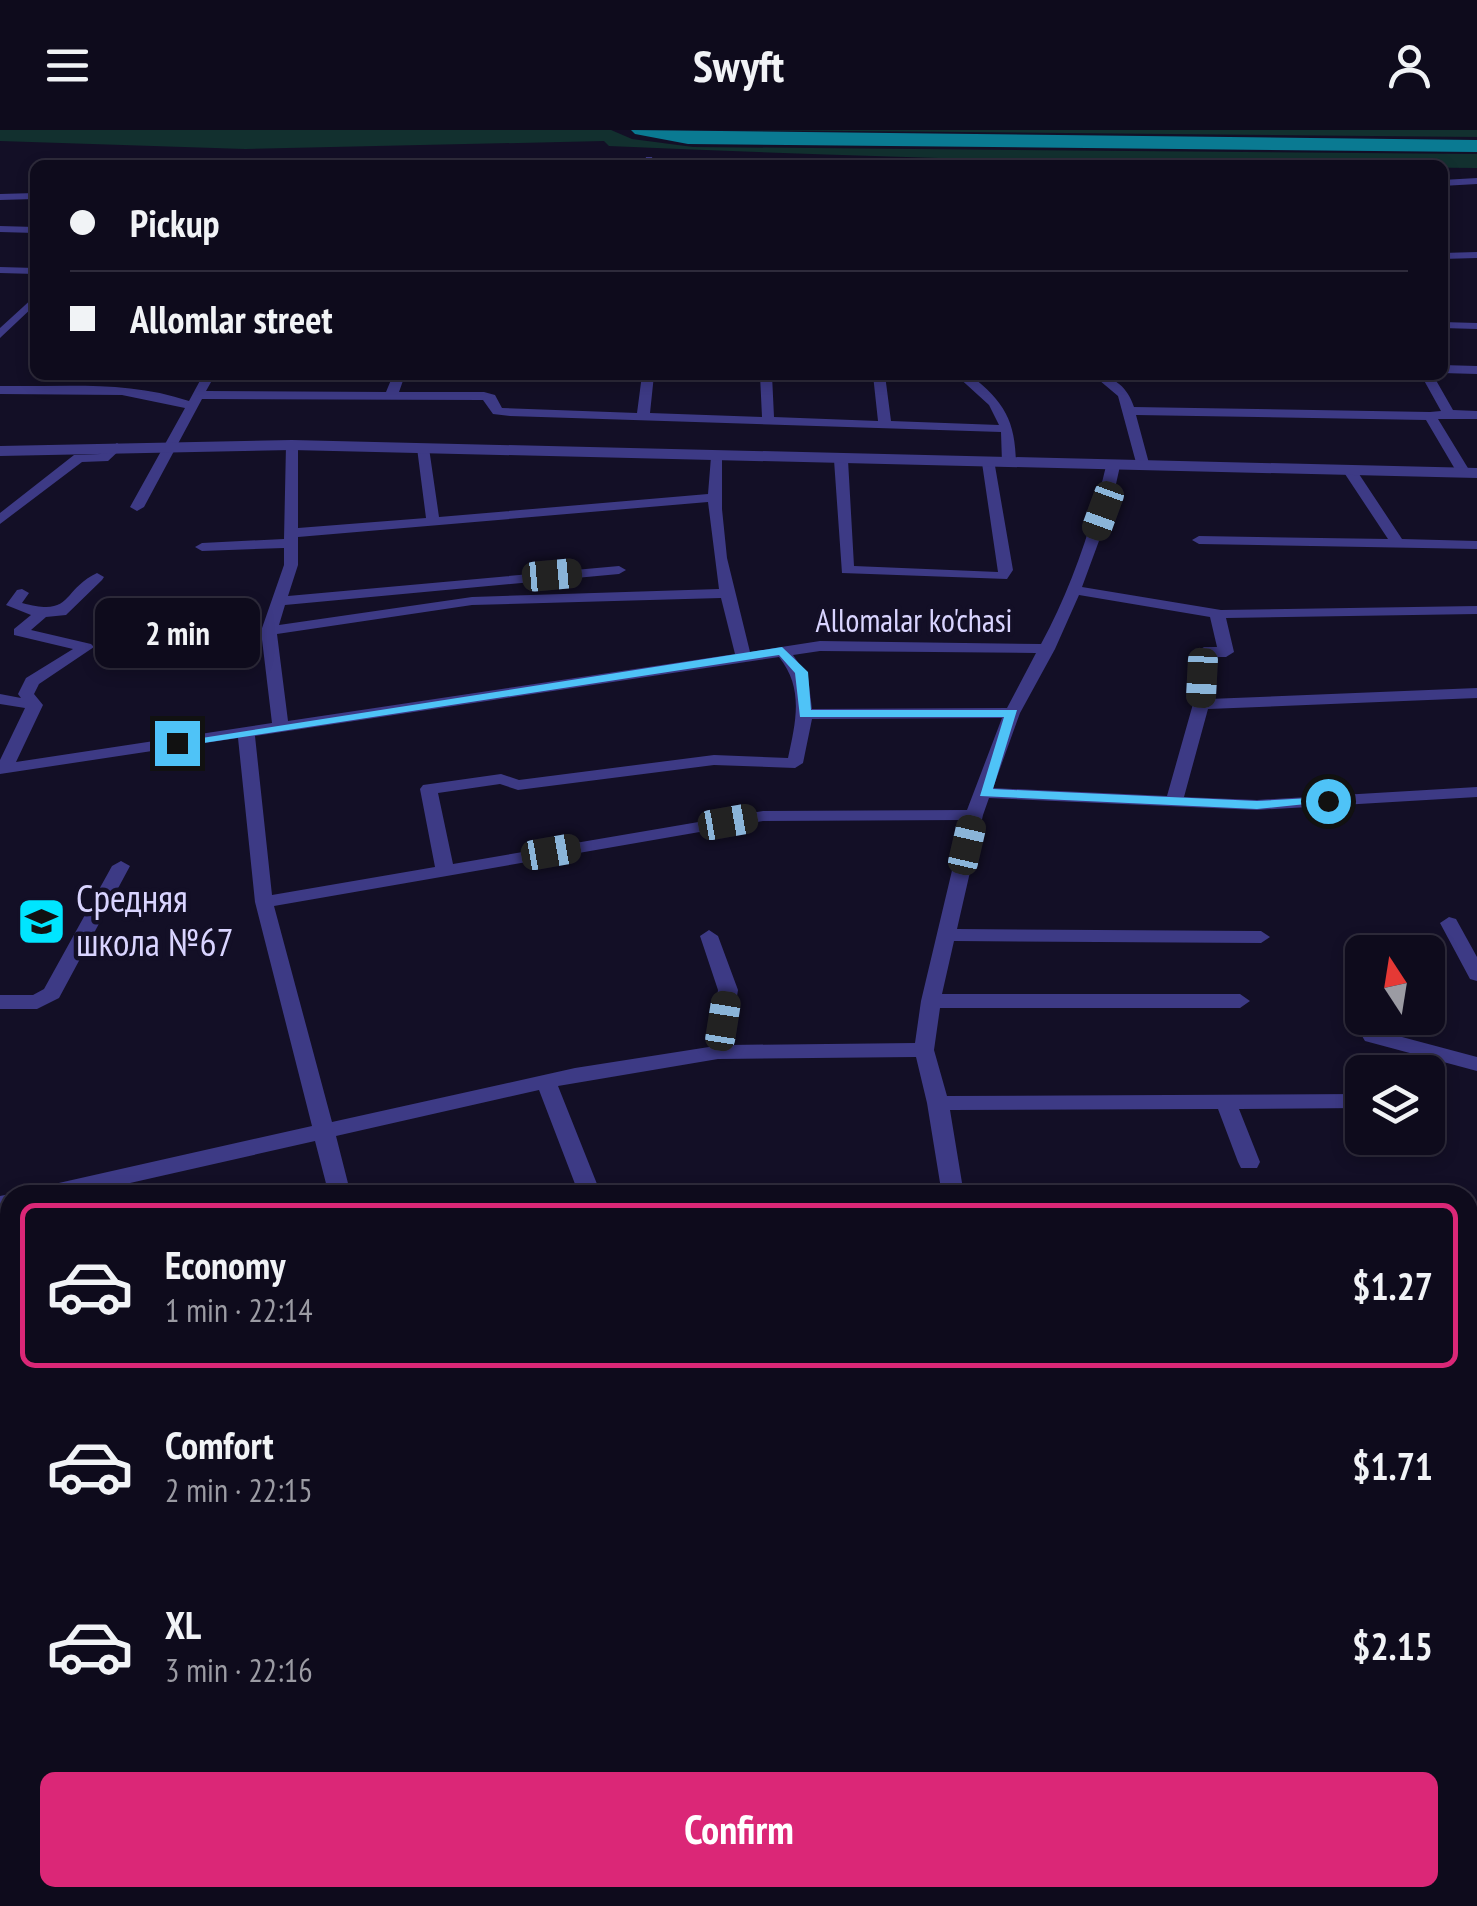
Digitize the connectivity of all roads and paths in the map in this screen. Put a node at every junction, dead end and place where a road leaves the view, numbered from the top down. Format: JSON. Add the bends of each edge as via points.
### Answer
{"nodes":[{"id":1,"x":1475,"y":183,"type":"edge"},
{"id":2,"x":1448,"y":184,"type":"edge"},
{"id":3,"x":0,"y":196,"type":"edge"},
{"id":4,"x":30,"y":196,"type":"edge"},
{"id":5,"x":0,"y":228,"type":"edge"},
{"id":6,"x":30,"y":230,"type":"edge"},
{"id":7,"x":1448,"y":248,"type":"edge"},
{"id":8,"x":1477,"y":254,"type":"edge"},
{"id":9,"x":1457,"y":255,"type":"junction"},
{"id":10,"x":1448,"y":256,"type":"edge"},
{"id":11,"x":0,"y":272,"type":"edge"},
{"id":12,"x":30,"y":273,"type":"edge"},
{"id":13,"x":30,"y":304,"type":"edge"},
{"id":14,"x":1448,"y":326,"type":"edge"},
{"id":15,"x":1477,"y":326,"type":"edge"},
{"id":16,"x":0,"y":334,"type":"edge"},
{"id":17,"x":1448,"y":369,"type":"edge"},
{"id":18,"x":1477,"y":370,"type":"edge"},
{"id":19,"x":71,"y":380,"type":"edge"},
{"id":20,"x":206,"y":380,"type":"edge"},
{"id":21,"x":283,"y":380,"type":"edge"},
{"id":22,"x":396,"y":380,"type":"edge"},
{"id":23,"x":647,"y":380,"type":"edge"},
{"id":24,"x":766,"y":380,"type":"edge"},
{"id":25,"x":881,"y":380,"type":"edge"},
{"id":26,"x":969,"y":380,"type":"edge"},
{"id":27,"x":1106,"y":380,"type":"edge"},
{"id":28,"x":1430,"y":380,"type":"edge"},
{"id":29,"x":0,"y":390,"type":"edge"},
{"id":30,"x":61,"y":392,"type":"junction"},
{"id":31,"x":275,"y":395,"type":"junction"},
{"id":32,"x":391,"y":396,"type":"junction"},
{"id":33,"x":194,"y":400,"type":"junction"},
{"id":34,"x":1132,"y":411,"type":"junction"},
{"id":35,"x":1449,"y":414,"type":"junction"},
{"id":36,"x":1477,"y":415,"type":"edge"},
{"id":37,"x":643,"y":416,"type":"junction"},
{"id":38,"x":1430,"y":416,"type":"junction"},
{"id":39,"x":768,"y":420,"type":"junction"},
{"id":40,"x":885,"y":424,"type":"junction"},
{"id":41,"x":1010,"y":428,"type":"junction"},
{"id":42,"x":292,"y":445,"type":"junction"},
{"id":43,"x":170,"y":446,"type":"junction"},
{"id":44,"x":117,"y":447,"type":"junction"},
{"id":45,"x":423,"y":448,"type":"junction"},
{"id":46,"x":0,"y":452,"type":"edge"},
{"id":47,"x":718,"y":457,"type":"junction"},
{"id":48,"x":841,"y":460,"type":"junction"},
{"id":49,"x":989,"y":463,"type":"junction"},
{"id":50,"x":1009,"y":463,"type":"junction"},
{"id":51,"x":1113,"y":466,"type":"junction"},
{"id":52,"x":1143,"y":467,"type":"junction"},
{"id":53,"x":1350,"y":471,"type":"junction"},
{"id":54,"x":1470,"y":473,"type":"edge"},
{"id":55,"x":713,"y":498,"type":"junction"},
{"id":56,"x":0,"y":502,"type":"edge"},
{"id":57,"x":23,"y":502,"type":"junction"},
{"id":58,"x":137,"y":507,"type":"dead end"},
{"id":59,"x":0,"y":520,"type":"edge"},
{"id":60,"x":433,"y":521,"type":"junction"},
{"id":61,"x":291,"y":538,"type":"junction"},
{"id":62,"x":1200,"y":540,"type":"dead end"},
{"id":63,"x":1397,"y":543,"type":"junction"},
{"id":64,"x":1477,"y":545,"type":"edge"},
{"id":65,"x":202,"y":546,"type":"dead end"},
{"id":66,"x":619,"y":570,"type":"dead end"},
{"id":67,"x":97,"y":577,"type":"dead end"},
{"id":68,"x":1073,"y":590,"type":"junction"},
{"id":69,"x":22,"y":593,"type":"dead end"},
{"id":70,"x":726,"y":593,"type":"junction"},
{"id":71,"x":279,"y":601,"type":"junction"},
{"id":72,"x":1477,"y":610,"type":"edge"},
{"id":73,"x":1218,"y":613,"type":"junction"},
{"id":74,"x":42,"y":614,"type":"junction"},
{"id":75,"x":269,"y":631,"type":"junction"},
{"id":76,"x":1047,"y":649,"type":"junction"},
{"id":77,"x":782,"y":651,"type":"junction"},
{"id":78,"x":744,"y":657,"type":"junction"},
{"id":79,"x":1477,"y":693,"type":"edge"},
{"id":80,"x":0,"y":699,"type":"edge"},
{"id":81,"x":1201,"y":704,"type":"junction"},
{"id":82,"x":35,"y":705,"type":"junction"},
{"id":83,"x":1012,"y":713,"type":"junction"},
{"id":84,"x":805,"y":714,"type":"junction"},
{"id":85,"x":281,"y":729,"type":"junction"},
{"id":86,"x":246,"y":733,"type":"junction"},
{"id":87,"x":2,"y":769,"type":"edge"},
{"id":88,"x":1477,"y":792,"type":"edge"},
{"id":89,"x":985,"y":793,"type":"junction"},
{"id":90,"x":1174,"y":802,"type":"junction"},
{"id":91,"x":974,"y":815,"type":"junction"},
{"id":92,"x":121,"y":866,"type":"dead end"},
{"id":93,"x":445,"y":870,"type":"junction"},
{"id":94,"x":264,"y":902,"type":"junction"},
{"id":95,"x":1449,"y":923,"type":"dead end"},
{"id":96,"x":947,"y":935,"type":"junction"},
{"id":97,"x":709,"y":936,"type":"dead end"},
{"id":98,"x":1261,"y":937,"type":"dead end"},
{"id":99,"x":1477,"y":975,"type":"edge"},
{"id":100,"x":931,"y":1001,"type":"junction"},
{"id":101,"x":1240,"y":1001,"type":"dead end"},
{"id":102,"x":0,"y":1002,"type":"edge"},
{"id":103,"x":1372,"y":1036,"type":"dead end"},
{"id":104,"x":924,"y":1050,"type":"junction"},
{"id":105,"x":718,"y":1052,"type":"junction"},
{"id":106,"x":1477,"y":1064,"type":"edge"},
{"id":107,"x":546,"y":1082,"type":"junction"},
{"id":108,"x":1225,"y":1101,"type":"junction"},
{"id":109,"x":1345,"y":1101,"type":"edge"},
{"id":110,"x":938,"y":1103,"type":"junction"},
{"id":111,"x":323,"y":1134,"type":"junction"},
{"id":112,"x":1248,"y":1162,"type":"dead end"},
{"id":113,"x":586,"y":1184,"type":"dead end"},
{"id":114,"x":87,"y":1185,"type":"edge"},
{"id":115,"x":337,"y":1185,"type":"edge"},
{"id":116,"x":951,"y":1185,"type":"edge"}],
"edges":[{"from":1,"to":2,"type":"street"},
{"from":3,"to":4,"type":"street"},
{"from":5,"to":6,"type":"street"},
{"from":7,"to":9,"type":"street"},
{"from":8,"to":9,"type":"street"},
{"from":9,"to":10,"type":"street"},
{"from":11,"to":12,"type":"street"},
{"from":13,"to":16,"type":"street"},
{"from":14,"to":15,"type":"street"},
{"from":17,"to":18,"type":"street"},
{"from":19,"to":30,"type":"street"},
{"from":20,"to":33,"type":"street"},
{"from":21,"to":31,"type":"street"},
{"from":22,"to":32,"type":"street"},
{"from":23,"to":37,"type":"street"},
{"from":24,"to":39,"type":"street"},
{"from":25,"to":40,"type":"street"},
{"from":26,"to":41,"type":"street","via":[[990,395]]},
{"from":27,"to":34,"type":"street"},
{"from":28,"to":35,"type":"street"},
{"from":29,"to":30,"type":"street"},
{"from":30,"to":33,"type":"street"},
{"from":31,"to":32,"type":"street"},
{"from":31,"to":33,"type":"street"},
{"from":32,"to":37,"type":"street","via":[[484,396],[497,411]]},
{"from":33,"to":43,"type":"street"},
{"from":34,"to":38,"type":"street"},
{"from":34,"to":52,"type":"street"},
{"from":35,"to":36,"type":"street"},
{"from":35,"to":38,"type":"street"},
{"from":37,"to":39,"type":"street"},
{"from":38,"to":54,"type":"street"},
{"from":39,"to":40,"type":"street"},
{"from":40,"to":41,"type":"street"},
{"from":41,"to":50,"type":"street"},
{"from":42,"to":43,"type":"street"},
{"from":42,"to":45,"type":"street"},
{"from":42,"to":61,"type":"street"},
{"from":43,"to":44,"type":"street"},
{"from":43,"to":58,"type":"street"},
{"from":44,"to":46,"type":"street"},
{"from":44,"to":57,"type":"street","via":[[103,458],[78,458]]},
{"from":45,"to":47,"type":"street"},
{"from":45,"to":60,"type":"street"},
{"from":47,"to":48,"type":"street"},
{"from":47,"to":55,"type":"street"},
{"from":48,"to":49,"type":"street"},
{"from":48,"to":49,"type":"street","via":[[847,570],[1002,576]]},
{"from":49,"to":50,"type":"street"},
{"from":50,"to":51,"type":"street"},
{"from":51,"to":52,"type":"street"},
{"from":51,"to":68,"type":"street"},
{"from":52,"to":53,"type":"street"},
{"from":53,"to":54,"type":"street"},
{"from":53,"to":63,"type":"street"},
{"from":55,"to":60,"type":"street"},
{"from":55,"to":70,"type":"street"},
{"from":56,"to":57,"type":"street"},
{"from":57,"to":59,"type":"street"},
{"from":60,"to":61,"type":"street"},
{"from":61,"to":65,"type":"street"},
{"from":61,"to":71,"type":"street"},
{"from":62,"to":63,"type":"street"},
{"from":63,"to":64,"type":"street"},
{"from":66,"to":71,"type":"street"},
{"from":67,"to":74,"type":"street","via":[[61,612]]},
{"from":68,"to":73,"type":"street"},
{"from":68,"to":76,"type":"street"},
{"from":69,"to":74,"type":"street","via":[[14,605]]},
{"from":70,"to":75,"type":"street","via":[[472,601]]},
{"from":70,"to":78,"type":"street"},
{"from":71,"to":75,"type":"street"},
{"from":72,"to":73,"type":"street"},
{"from":73,"to":81,"type":"street","via":[[1226,652],[1204,652]]},
{"from":74,"to":82,"type":"street","via":[[20,632],[86,648],[32,681],[26,694]]},
{"from":75,"to":85,"type":"street"},
{"from":76,"to":77,"type":"street","name":"Allomalar ko'chasi"},
{"from":76,"to":83,"type":"street"},
{"from":77,"to":78,"type":"street","name":"Allomalar ko'chasi"},
{"from":77,"to":84,"type":"street","via":[[802,672]]},
{"from":78,"to":85,"type":"street","name":"Allomalar ko'chasi"},
{"from":79,"to":81,"type":"street"},
{"from":80,"to":82,"type":"street"},
{"from":81,"to":90,"type":"street"},
{"from":82,"to":87,"type":"street"},
{"from":83,"to":84,"type":"street"},
{"from":83,"to":89,"type":"street"},
{"from":84,"to":93,"type":"street","via":[[795,763],[714,760],[518,785],[501,779],[429,789]]},
{"from":85,"to":86,"type":"street","name":"Allomalar ko'chasi"},
{"from":86,"to":87,"type":"street","name":"Allomalar ko'chasi"},
{"from":86,"to":94,"type":"street"},
{"from":88,"to":90,"type":"street","via":[[1257,805]]},
{"from":89,"to":90,"type":"street"},
{"from":89,"to":91,"type":"street"},
{"from":91,"to":93,"type":"street","via":[[763,816]]},
{"from":91,"to":96,"type":"street"},
{"from":92,"to":102,"type":"street","via":[[52,992],[37,1002]]},
{"from":93,"to":94,"type":"street"},
{"from":94,"to":111,"type":"street"},
{"from":95,"to":99,"type":"street"},
{"from":96,"to":98,"type":"street"},
{"from":96,"to":100,"type":"street"},
{"from":97,"to":105,"type":"street","via":[[728,990]]},
{"from":100,"to":101,"type":"street"},
{"from":100,"to":104,"type":"street"},
{"from":103,"to":106,"type":"street"},
{"from":104,"to":105,"type":"street"},
{"from":104,"to":110,"type":"street"},
{"from":105,"to":107,"type":"street"},
{"from":107,"to":111,"type":"street"},
{"from":107,"to":113,"type":"street"},
{"from":108,"to":109,"type":"street"},
{"from":108,"to":110,"type":"street"},
{"from":108,"to":112,"type":"street"},
{"from":110,"to":116,"type":"street"},
{"from":111,"to":114,"type":"street"},
{"from":111,"to":115,"type":"street"}]}
